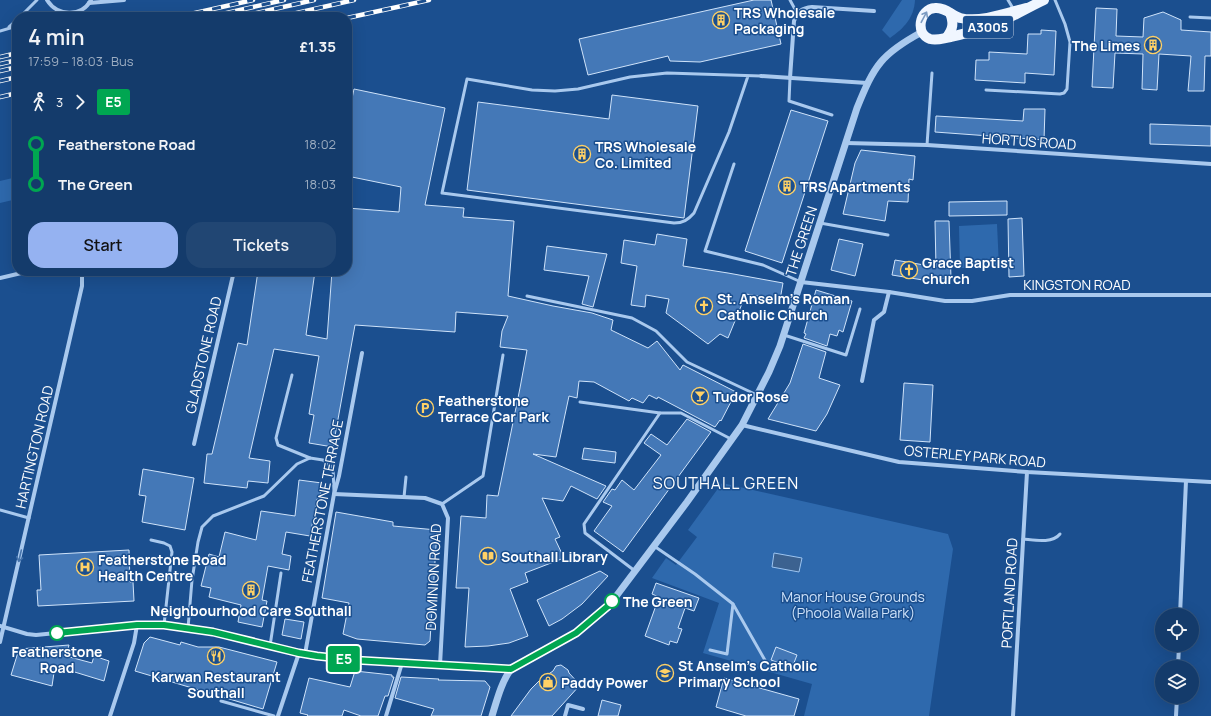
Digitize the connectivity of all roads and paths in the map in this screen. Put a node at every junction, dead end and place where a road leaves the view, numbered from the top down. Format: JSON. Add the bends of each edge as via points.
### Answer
{"nodes":[{"id":1,"x":37,"y":0,"type":"edge"},
{"id":2,"x":47,"y":0,"type":"edge"},
{"id":3,"x":124,"y":0,"type":"edge"},
{"id":4,"x":790,"y":0,"type":"edge"},
{"id":5,"x":1008,"y":0,"type":"edge"},
{"id":6,"x":1044,"y":0,"type":"edge"},
{"id":7,"x":1055,"y":0,"type":"edge"},
{"id":8,"x":90,"y":2,"type":"edge"},
{"id":9,"x":934,"y":4,"type":"edge"},
{"id":10,"x":1026,"y":8,"type":"junction"},
{"id":11,"x":874,"y":10,"type":"dead end"},
{"id":12,"x":1015,"y":11,"type":"junction"},
{"id":13,"x":25,"y":12,"type":"edge"},
{"id":14,"x":62,"y":12,"type":"edge"},
{"id":15,"x":77,"y":12,"type":"edge"},
{"id":16,"x":797,"y":12,"type":"junction"},
{"id":17,"x":950,"y":13,"type":"junction"},
{"id":18,"x":1190,"y":17,"type":"dead end"},
{"id":19,"x":1211,"y":18,"type":"edge"},
{"id":20,"x":12,"y":25,"type":"edge"},
{"id":21,"x":12,"y":28,"type":"edge"},
{"id":22,"x":8,"y":29,"type":"junction"},
{"id":23,"x":0,"y":31,"type":"edge"},
{"id":24,"x":922,"y":32,"type":"junction"},
{"id":25,"x":947,"y":38,"type":"junction"},
{"id":26,"x":932,"y":73,"type":"dead end"},
{"id":27,"x":748,"y":76,"type":"junction"},
{"id":28,"x":761,"y":76,"type":"joint"},
{"id":29,"x":790,"y":78,"type":"junction"},
{"id":30,"x":867,"y":83,"type":"junction"},
{"id":31,"x":986,"y":90,"type":"dead end"},
{"id":32,"x":832,"y":115,"type":"dead end"},
{"id":33,"x":846,"y":143,"type":"junction"},
{"id":34,"x":927,"y":145,"type":"junction"},
{"id":35,"x":734,"y":164,"type":"dead end"},
{"id":36,"x":1211,"y":164,"type":"edge"},
{"id":37,"x":820,"y":223,"type":"junction"},
{"id":38,"x":888,"y":235,"type":"dead end"},
{"id":39,"x":12,"y":275,"type":"edge"},
{"id":40,"x":82,"y":276,"type":"edge"},
{"id":41,"x":233,"y":276,"type":"edge"},
{"id":42,"x":0,"y":278,"type":"edge"},
{"id":43,"x":801,"y":282,"type":"junction"},
{"id":44,"x":889,"y":292,"type":"junction"},
{"id":45,"x":1211,"y":295,"type":"edge"},
{"id":46,"x":527,"y":296,"type":"dead end"},
{"id":47,"x":860,"y":309,"type":"dead end"},
{"id":48,"x":784,"y":335,"type":"junction"},
{"id":49,"x":362,"y":353,"type":"dead end"},
{"id":50,"x":503,"y":355,"type":"dead end"},
{"id":51,"x":292,"y":375,"type":"dead end"},
{"id":52,"x":862,"y":381,"type":"dead end"},
{"id":53,"x":757,"y":395,"type":"junction"},
{"id":54,"x":580,"y":402,"type":"dead end"},
{"id":55,"x":660,"y":413,"type":"junction"},
{"id":56,"x":742,"y":425,"type":"junction"},
{"id":57,"x":731,"y":439,"type":"junction"},
{"id":58,"x":194,"y":444,"type":"dead end"},
{"id":59,"x":310,"y":458,"type":"junction"},
{"id":60,"x":1027,"y":472,"type":"junction"},
{"id":61,"x":406,"y":477,"type":"dead end"},
{"id":62,"x":1186,"y":481,"type":"junction"},
{"id":63,"x":1211,"y":482,"type":"edge"},
{"id":64,"x":334,"y":494,"type":"junction"},
{"id":65,"x":404,"y":497,"type":"junction"},
{"id":66,"x":442,"y":504,"type":"junction"},
{"id":67,"x":0,"y":510,"type":"edge"},
{"id":68,"x":29,"y":518,"type":"junction"},
{"id":69,"x":1060,"y":534,"type":"dead end"},
{"id":70,"x":1023,"y":539,"type":"junction"},
{"id":71,"x":151,"y":540,"type":"dead end"},
{"id":72,"x":654,"y":546,"type":"junction"},
{"id":73,"x":635,"y":571,"type":"junction"},
{"id":74,"x":281,"y":573,"type":"dead end"},
{"id":75,"x":733,"y":604,"type":"junction"},
{"id":76,"x":1180,"y":608,"type":"edge"},
{"id":77,"x":137,"y":625,"type":"junction"},
{"id":78,"x":164,"y":625,"type":"junction"},
{"id":79,"x":2,"y":626,"type":"edge"},
{"id":80,"x":188,"y":628,"type":"junction"},
{"id":81,"x":0,"y":642,"type":"edge"},
{"id":82,"x":270,"y":646,"type":"junction"},
{"id":83,"x":710,"y":650,"type":"dead end"},
{"id":84,"x":299,"y":653,"type":"junction"},
{"id":85,"x":305,"y":654,"type":"junction"},
{"id":86,"x":766,"y":662,"type":"dead end"},
{"id":87,"x":402,"y":663,"type":"junction"},
{"id":88,"x":440,"y":665,"type":"junction"},
{"id":89,"x":511,"y":669,"type":"junction"},
{"id":90,"x":221,"y":701,"type":"dead end"},
{"id":91,"x":1177,"y":704,"type":"edge"},
{"id":92,"x":583,"y":709,"type":"dead end"},
{"id":93,"x":110,"y":716,"type":"edge"},
{"id":94,"x":274,"y":716,"type":"edge"},
{"id":95,"x":278,"y":716,"type":"edge"},
{"id":96,"x":386,"y":716,"type":"edge"},
{"id":97,"x":492,"y":716,"type":"edge"},
{"id":98,"x":565,"y":716,"type":"edge"},
{"id":99,"x":1013,"y":716,"type":"edge"},
{"id":100,"x":1176,"y":716,"type":"edge"}],
"edges":[{"from":1,"to":13,"type":"lane"},
{"from":2,"to":14,"type":"street","via":[[55,9]]},
{"from":3,"to":8,"type":"street"},
{"from":4,"to":16,"type":"lane"},
{"from":5,"to":12,"type":"lane"},
{"from":6,"to":10,"type":"main road","number":"A3005"},
{"from":7,"to":31,"type":"lane","via":[[1070,42],[1067,89],[1064,93]]},
{"from":8,"to":15,"type":"street"},
{"from":9,"to":17,"type":"main road","number":"A3005"},
{"from":24,"to":9,"type":"main road","number":"A3005","one_way":true,"via":[[922,16]]},
{"from":10,"to":12,"type":"main road","number":"A3005"},
{"from":10,"to":25,"type":"main road","number":"A3005","via":[[998,23]]},
{"from":11,"to":16,"type":"street","via":[[812,7]]},
{"from":12,"to":17,"type":"main road","number":"A3005","via":[[974,19],[961,18]]},
{"from":16,"to":29,"type":"street","via":[[794,21]]},
{"from":17,"to":25,"type":"main road","number":"A3005","via":[[954,22]]},
{"from":18,"to":19,"type":"lane"},
{"from":20,"to":22,"type":"lane"},
{"from":21,"to":22,"type":"lane"},
{"from":22,"to":23,"type":"lane"},
{"from":24,"to":25,"type":"main road","number":"A3005","via":[[926,37],[935,40]]},
{"from":24,"to":30,"type":"street","name":"THE GREEN","via":[[903,42],[884,57]]},
{"from":26,"to":34,"type":"lane"},
{"from":27,"to":27,"type":"lane","via":[[667,73],[556,91],[532,90],[467,79],[442,193],[674,224],[683,223],[694,213],[729,132]]},
{"from":27,"to":28,"type":"lane"},
{"from":28,"to":29,"type":"street"},
{"from":29,"to":30,"type":"street"},
{"from":29,"to":32,"type":"lane","via":[[789,101]]},
{"from":30,"to":33,"type":"street","name":"THE GREEN"},
{"from":33,"to":34,"type":"street","name":"HORTUS ROAD"},
{"from":33,"to":37,"type":"street","name":"THE GREEN"},
{"from":34,"to":36,"type":"street","name":"HORTUS ROAD"},
{"from":35,"to":43,"type":"lane","via":[[705,251],[763,265]]},
{"from":37,"to":38,"type":"lane"},
{"from":37,"to":43,"type":"street","name":"THE GREEN"},
{"from":39,"to":42,"type":"street"},
{"from":40,"to":68,"type":"street","name":"HARTINGTON ROAD","via":[[82,286]]},
{"from":41,"to":58,"type":"street","name":"GLADSTONE ROAD"},
{"from":43,"to":44,"type":"street","name":"KINGSTON ROAD"},
{"from":43,"to":48,"type":"street","name":"THE GREEN"},
{"from":44,"to":45,"type":"street","name":"KINGSTON ROAD","via":[[946,302],[1010,295]]},
{"from":44,"to":52,"type":"street","via":[[884,312],[874,320]]},
{"from":46,"to":53,"type":"lane","via":[[632,318],[656,331],[687,362]]},
{"from":47,"to":48,"type":"lane","via":[[846,355]]},
{"from":48,"to":53,"type":"street","name":"THE GREEN"},
{"from":49,"to":64,"type":"street","name":"FEATHERSTONE TERRACE"},
{"from":50,"to":66,"type":"lane","via":[[482,476]]},
{"from":51,"to":59,"type":"lane","via":[[276,438],[278,445]]},
{"from":53,"to":56,"type":"street","name":"THE GREEN"},
{"from":54,"to":55,"type":"lane"},
{"from":55,"to":57,"type":"lane","via":[[681,413]]},
{"from":55,"to":73,"type":"lane","via":[[584,524],[585,533]]},
{"from":56,"to":57,"type":"street","name":"THE GREEN"},
{"from":56,"to":60,"type":"street","name":"OSTERLEY PARK ROAD","via":[[899,462]]},
{"from":57,"to":72,"type":"street","name":"THE GREEN"},
{"from":59,"to":64,"type":"lane","via":[[323,460],[332,468]]},
{"from":59,"to":80,"type":"lane","via":[[297,464],[264,496],[213,516],[202,527],[192,580]]},
{"from":60,"to":62,"type":"street","name":"OSTERLEY PARK ROAD"},
{"from":60,"to":70,"type":"street","name":"PORTLAND ROAD"},
{"from":61,"to":65,"type":"lane"},
{"from":62,"to":63,"type":"street","name":"OSTERLEY PARK ROAD"},
{"from":62,"to":76,"type":"street"},
{"from":64,"to":65,"type":"street","name":"DOMINION ROAD"},
{"from":64,"to":85,"type":"street","name":"FEATHERSTONE TERRACE"},
{"from":65,"to":66,"type":"street","name":"DOMINION ROAD","via":[[426,498]]},
{"from":66,"to":88,"type":"street","name":"DOMINION ROAD","via":[[448,518]]},
{"from":67,"to":68,"type":"lane"},
{"from":68,"to":79,"type":"street","name":"HARTINGTON ROAD","one_way":true},
{"from":69,"to":70,"type":"lane","via":[[1057,538],[1048,540]]},
{"from":70,"to":99,"type":"street","name":"PORTLAND ROAD"},
{"from":71,"to":78,"type":"lane","via":[[170,546],[172,552]]},
{"from":72,"to":73,"type":"street","name":"THE GREEN"},
{"from":72,"to":75,"type":"lane"},
{"from":73,"to":89,"type":"street","name":"THE GREEN","via":[[608,606],[576,633]]},
{"from":74,"to":82,"type":"lane"},
{"from":75,"to":83,"type":"lane","via":[[727,654]]},
{"from":75,"to":86,"type":"lane"},
{"from":77,"to":78,"type":"street"},
{"from":77,"to":79,"type":"street","via":[[36,635]]},
{"from":77,"to":93,"type":"street","via":[[134,643]]},
{"from":78,"to":80,"type":"street"},
{"from":79,"to":81,"type":"street"},
{"from":80,"to":82,"type":"street"},
{"from":82,"to":84,"type":"street"},
{"from":84,"to":85,"type":"street"},
{"from":84,"to":95,"type":"street"},
{"from":85,"to":87,"type":"street"},
{"from":87,"to":88,"type":"street"},
{"from":87,"to":96,"type":"street"},
{"from":88,"to":89,"type":"street"},
{"from":89,"to":97,"type":"street","via":[[505,678]]},
{"from":90,"to":94,"type":"lane"},
{"from":91,"to":100,"type":"street"},
{"from":92,"to":98,"type":"street","via":[[568,705]]}]}
